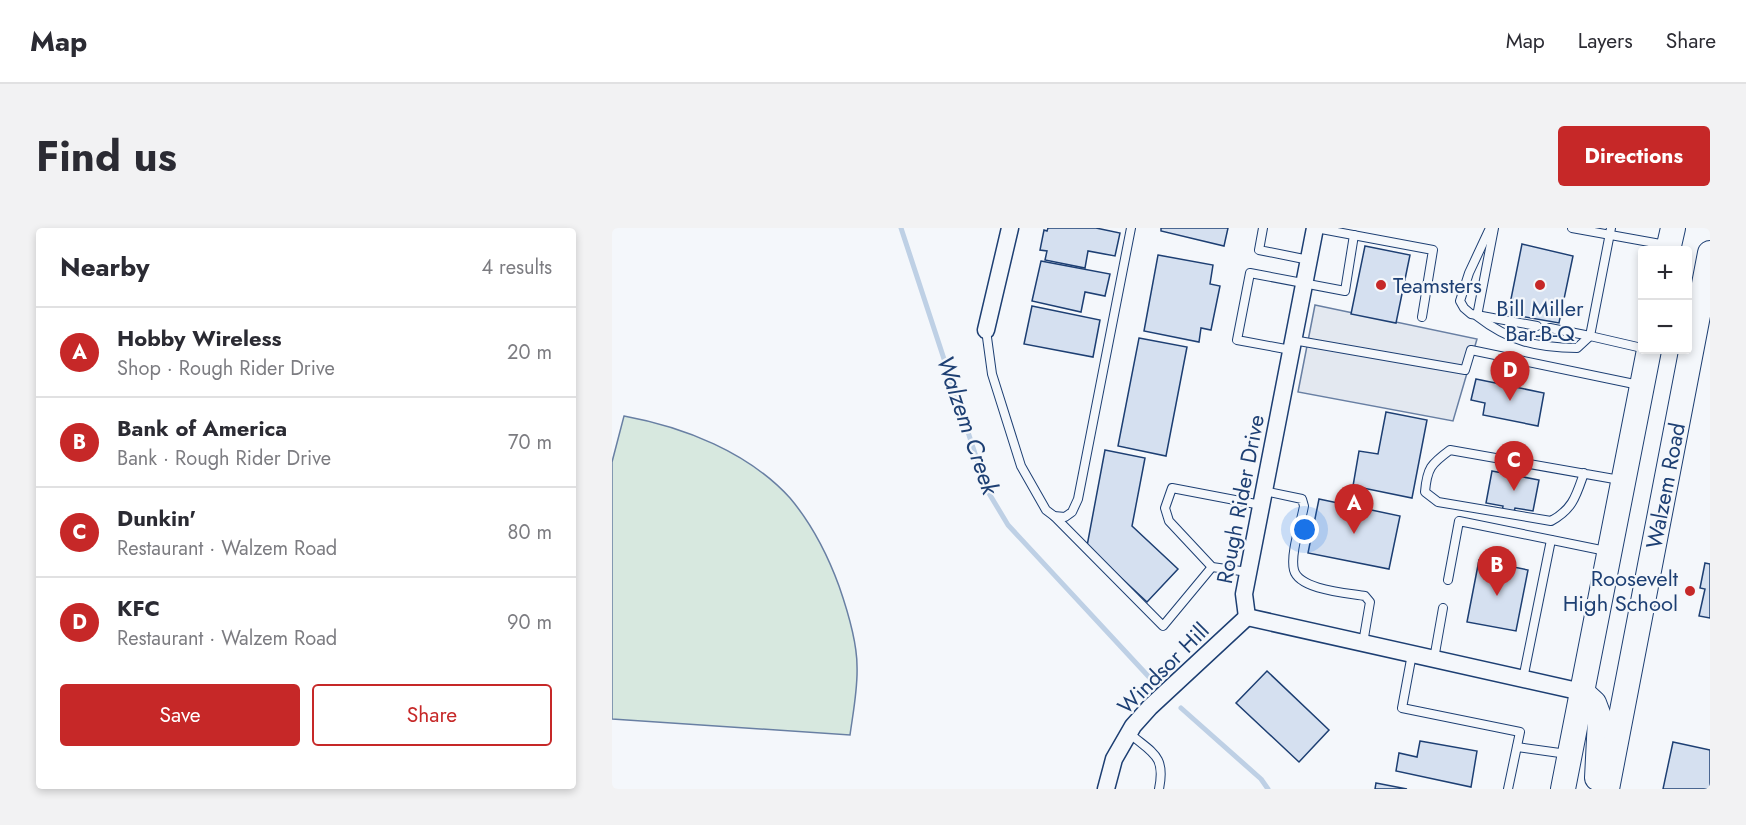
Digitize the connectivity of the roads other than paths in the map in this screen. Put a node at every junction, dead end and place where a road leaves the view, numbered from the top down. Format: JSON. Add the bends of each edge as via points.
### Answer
{"nodes":[{"id":1,"x":1010,"y":228,"type":"edge"},
{"id":2,"x":1131,"y":228,"type":"edge"},
{"id":3,"x":1263,"y":228,"type":"edge"},
{"id":4,"x":1316,"y":228,"type":"edge"},
{"id":5,"x":1492,"y":228,"type":"edge"},
{"id":6,"x":1572,"y":228,"type":"edge"},
{"id":7,"x":1610,"y":232,"type":"edge"},
{"id":8,"x":1354,"y":235,"type":"junction"},
{"id":9,"x":1670,"y":241,"type":"edge"},
{"id":10,"x":1710,"y":253,"type":"edge"},
{"id":11,"x":1309,"y":260,"type":"junction"},
{"id":12,"x":1305,"y":284,"type":"junction"},
{"id":13,"x":1477,"y":316,"type":"junction"},
{"id":14,"x":1422,"y":317,"type":"dead end"},
{"id":15,"x":1537,"y":326,"type":"dead end"},
{"id":16,"x":1550,"y":328,"type":"dead end"},
{"id":17,"x":986,"y":330,"type":"joint"},
{"id":18,"x":1590,"y":336,"type":"junction"},
{"id":19,"x":1292,"y":345,"type":"junction"},
{"id":20,"x":1638,"y":347,"type":"edge"},
{"id":21,"x":1648,"y":354,"type":"edge"},
{"id":22,"x":1642,"y":386,"type":"junction"},
{"id":23,"x":1584,"y":473,"type":"junction"},
{"id":24,"x":1623,"y":481,"type":"junction"},
{"id":25,"x":1263,"y":498,"type":"junction"},
{"id":26,"x":1054,"y":516,"type":"junction"},
{"id":27,"x":1551,"y":540,"type":"junction"},
{"id":28,"x":1610,"y":551,"type":"junction"},
{"id":29,"x":1212,"y":567,"type":"junction"},
{"id":30,"x":1248,"y":572,"type":"junction"},
{"id":31,"x":1448,"y":580,"type":"dead end"},
{"id":32,"x":1443,"y":608,"type":"dead end"},
{"id":33,"x":1246,"y":617,"type":"junction"},
{"id":34,"x":1363,"y":643,"type":"junction"},
{"id":35,"x":1412,"y":654,"type":"junction"},
{"id":36,"x":1434,"y":659,"type":"junction"},
{"id":37,"x":1523,"y":679,"type":"junction"},
{"id":38,"x":1582,"y":692,"type":"junction"},
{"id":39,"x":1129,"y":733,"type":"junction"},
{"id":40,"x":1517,"y":747,"type":"junction"},
{"id":41,"x":1569,"y":754,"type":"junction"},
{"id":42,"x":1106,"y":789,"type":"edge"},
{"id":43,"x":1159,"y":789,"type":"edge"},
{"id":44,"x":1508,"y":789,"type":"edge"},
{"id":45,"x":1563,"y":789,"type":"edge"},
{"id":46,"x":1597,"y":789,"type":"edge"},
{"id":47,"x":1607,"y":789,"type":"edge"}],
"edges":[{"from":1,"to":17,"type":"street"},
{"from":2,"to":26,"type":"lane","via":[[1078,499],[1065,517]]},
{"from":3,"to":11,"type":"lane","via":[[1259,250]]},
{"from":4,"to":8,"type":"lane"},
{"from":4,"to":11,"type":"street","name":"Rough Rider Drive"},
{"from":5,"to":13,"type":"lane"},
{"from":5,"to":13,"type":"lane","via":[[1460,301]]},
{"from":6,"to":7,"type":"lane"},
{"from":7,"to":9,"type":"lane"},
{"from":7,"to":18,"type":"lane"},
{"from":8,"to":12,"type":"lane","via":[[1345,291]]},
{"from":8,"to":14,"type":"lane","via":[[1433,250]]},
{"from":10,"to":47,"type":"main road","name":"Walzem Road"},
{"from":11,"to":12,"type":"street","name":"Rough Rider Drive"},
{"from":12,"to":19,"type":"street","name":"Rough Rider Drive"},
{"from":12,"to":19,"type":"lane","via":[[1250,273],[1237,340]]},
{"from":13,"to":15,"type":"lane"},
{"from":13,"to":18,"type":"lane","via":[[1496,330],[1551,348],[1577,348]]},
{"from":16,"to":18,"type":"lane"},
{"from":17,"to":26,"type":"lane","via":[[992,374],[1022,466],[1046,510]]},
{"from":18,"to":20,"type":"lane"},
{"from":19,"to":22,"type":"lane","via":[[1465,370],[1472,350]]},
{"from":19,"to":25,"type":"street","name":"Rough Rider Drive"},
{"from":21,"to":22,"type":"main road","name":"Walzem Road"},
{"from":22,"to":24,"type":"main road","name":"Walzem Road"},
{"from":23,"to":23,"type":"lane","via":[[1450,450],[1432,463],[1425,492],[1438,502],[1551,521],[1566,513]]},
{"from":23,"to":24,"type":"lane"},
{"from":24,"to":28,"type":"main road","name":"Walzem Road"},
{"from":25,"to":29,"type":"lane","via":[[1172,488],[1165,508],[1169,521]]},
{"from":25,"to":30,"type":"street","name":"Rough Rider Drive"},
{"from":25,"to":34,"type":"lane","via":[[1302,499],[1294,572],[1302,582],[1314,587],[1365,596],[1370,602]]},
{"from":26,"to":29,"type":"lane","via":[[1163,626]]},
{"from":27,"to":28,"type":"lane"},
{"from":27,"to":31,"type":"lane","via":[[1459,522]]},
{"from":27,"to":37,"type":"lane"},
{"from":28,"to":38,"type":"main road","name":"Walzem Road"},
{"from":29,"to":30,"type":"lane"},
{"from":30,"to":33,"type":"street","name":"Rough Rider Drive","via":[[1244,594]]},
{"from":32,"to":36,"type":"lane"},
{"from":33,"to":34,"type":"street","name":"Rough Rider Drive"},
{"from":33,"to":39,"type":"street","name":"Windsor Hill","via":[[1150,707]]},
{"from":34,"to":35,"type":"street","name":"Rough Rider Drive"},
{"from":35,"to":36,"type":"street","name":"Rough Rider Drive"},
{"from":35,"to":40,"type":"lane","via":[[1401,708],[1520,732]]},
{"from":36,"to":37,"type":"street","name":"Rough Rider Drive"},
{"from":37,"to":38,"type":"street","name":"Rough Rider Drive"},
{"from":38,"to":41,"type":"main road","name":"Walzem Road"},
{"from":38,"to":46,"type":"main road","via":[[1594,704],[1600,719]]},
{"from":39,"to":42,"type":"street","name":"Windsor Hill","via":[[1114,759]]},
{"from":39,"to":43,"type":"lane","via":[[1159,758]]},
{"from":40,"to":41,"type":"lane"},
{"from":40,"to":44,"type":"lane"},
{"from":41,"to":45,"type":"main road","name":"Walzem Road"}]}
